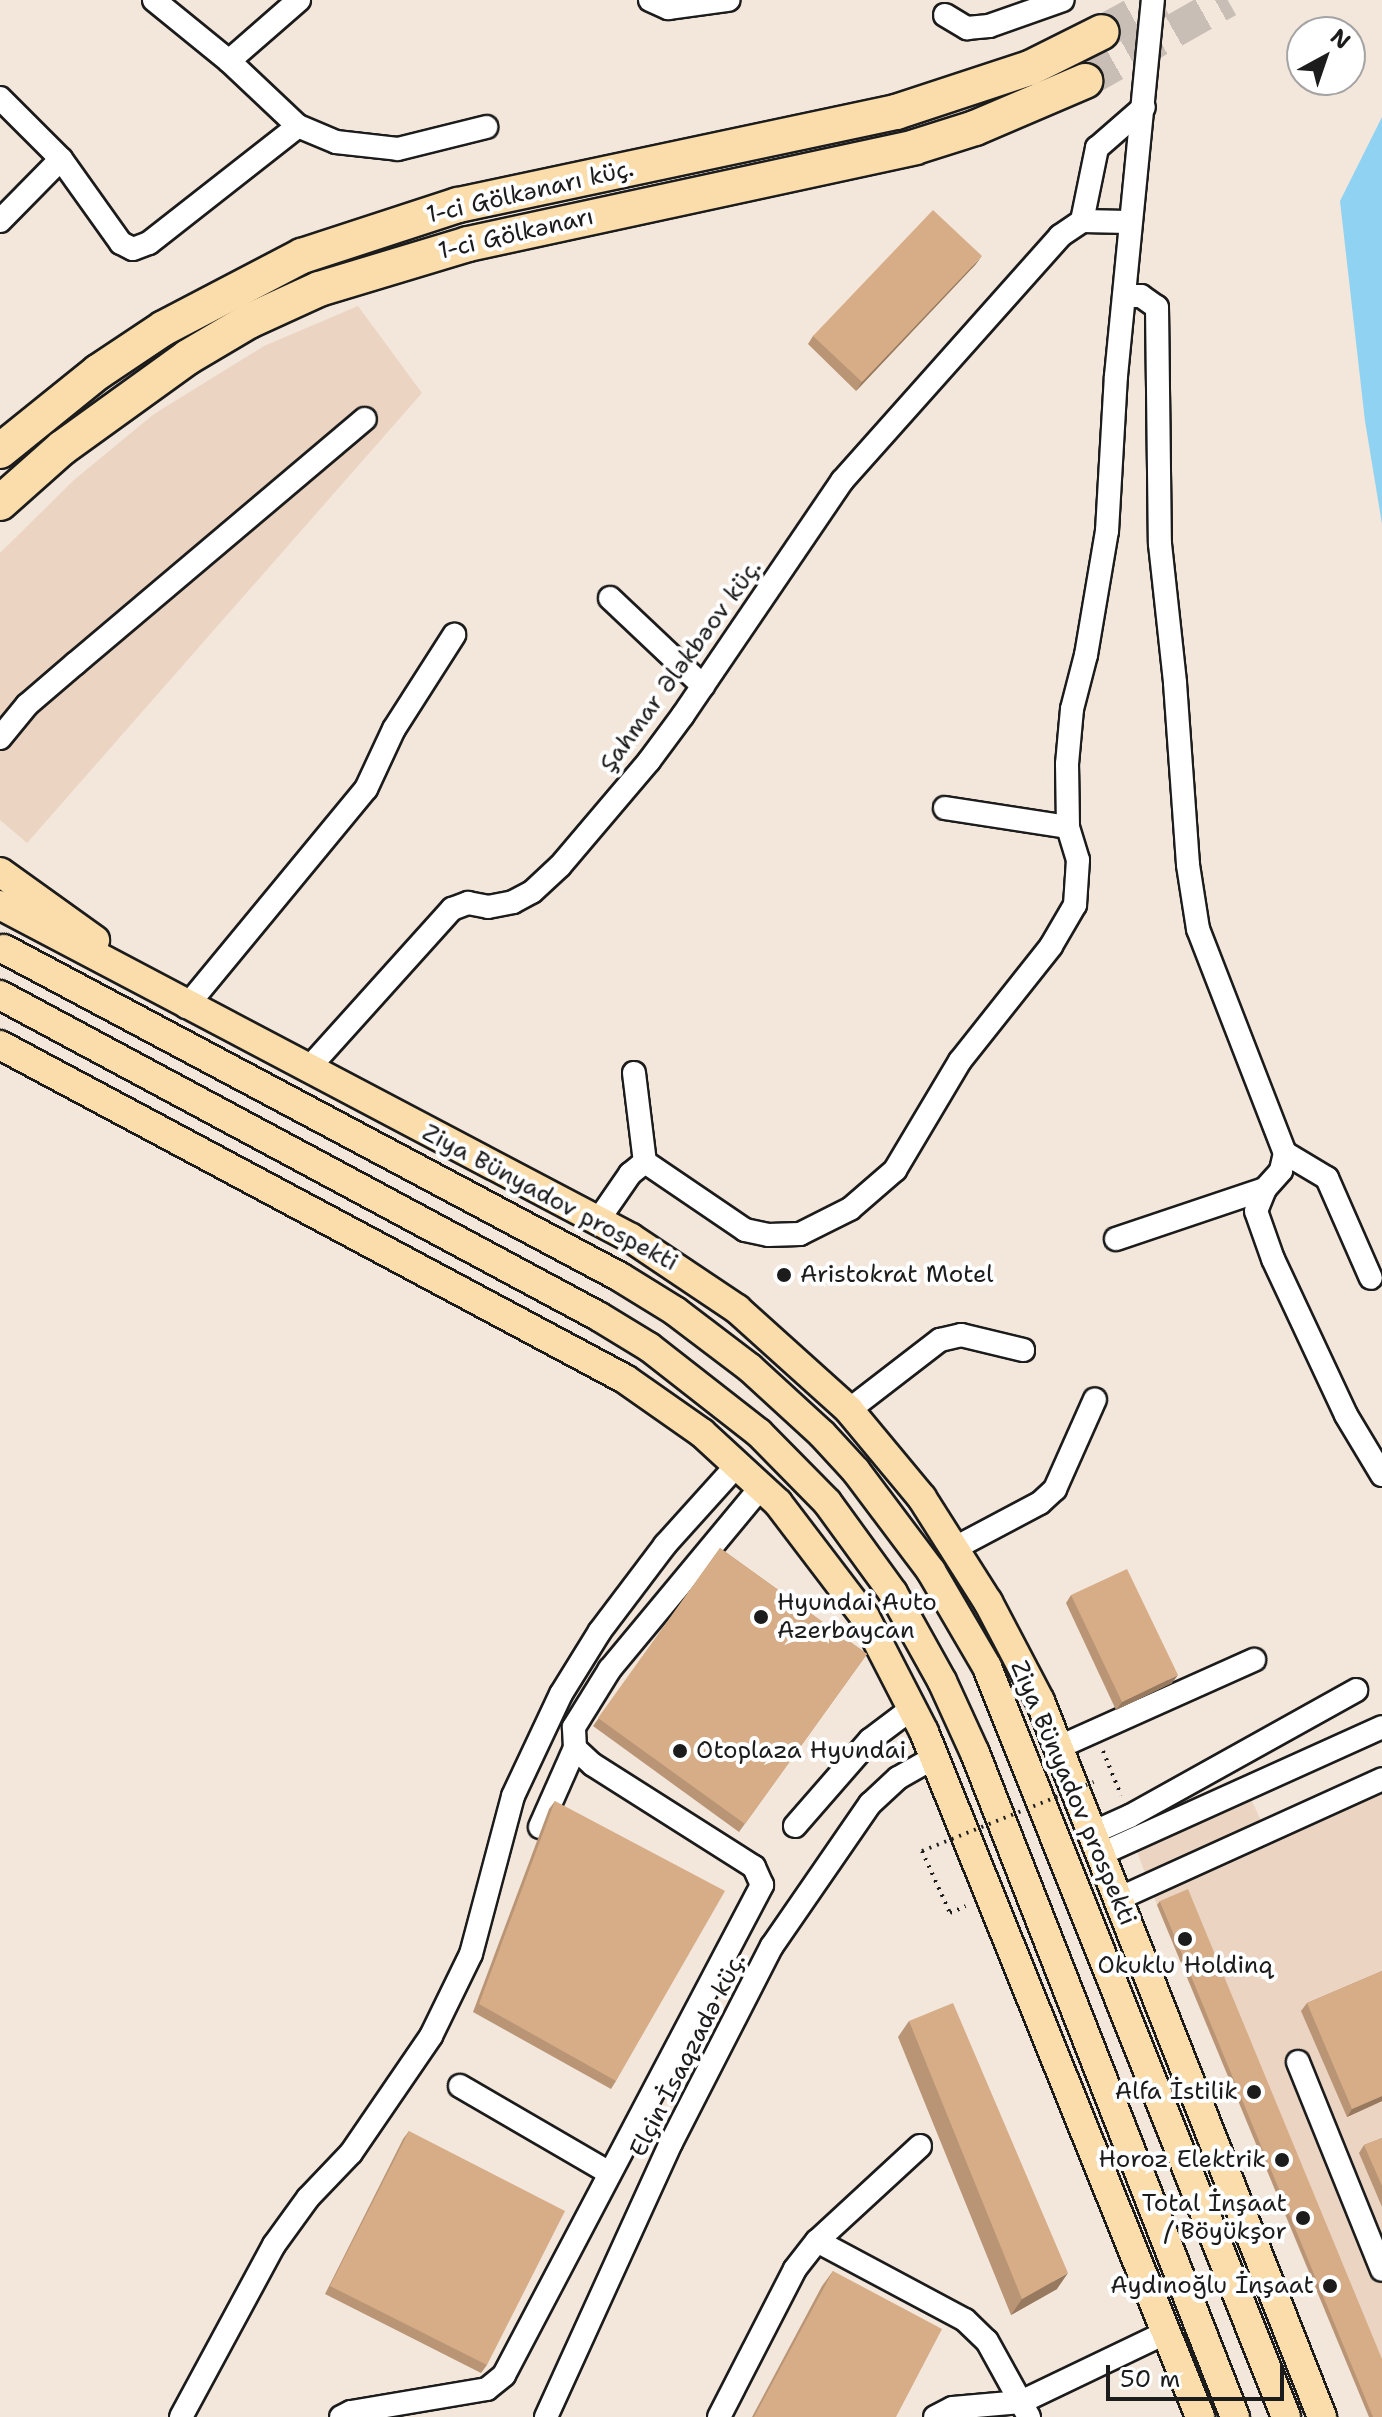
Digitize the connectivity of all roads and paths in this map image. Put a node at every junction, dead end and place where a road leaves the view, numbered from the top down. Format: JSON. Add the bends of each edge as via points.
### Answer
{"nodes":[{"id":1,"x":154,"y":0,"type":"edge"},
{"id":2,"x":299,"y":0,"type":"edge"},
{"id":3,"x":650,"y":0,"type":"edge"},
{"id":4,"x":728,"y":0,"type":"edge"},
{"id":5,"x":1063,"y":0,"type":"edge"},
{"id":6,"x":1153,"y":0,"type":"edge"},
{"id":7,"x":945,"y":15,"type":"dead end"},
{"id":8,"x":1102,"y":32,"type":"tunnel mouth"},
{"id":9,"x":229,"y":61,"type":"junction"},
{"id":10,"x":1085,"y":81,"type":"tunnel mouth"},
{"id":11,"x":0,"y":98,"type":"edge"},
{"id":12,"x":1144,"y":107,"type":"junction"},
{"id":13,"x":298,"y":126,"type":"junction"},
{"id":14,"x":486,"y":127,"type":"dead end"},
{"id":15,"x":61,"y":159,"type":"junction"},
{"id":16,"x":0,"y":221,"type":"edge"},
{"id":17,"x":1082,"y":221,"type":"junction"},
{"id":18,"x":1129,"y":222,"type":"junction"},
{"id":19,"x":1124,"y":296,"type":"junction"},
{"id":20,"x":365,"y":419,"type":"dead end"},
{"id":21,"x":0,"y":451,"type":"edge"},
{"id":22,"x":0,"y":503,"type":"edge"},
{"id":23,"x":610,"y":598,"type":"dead end"},
{"id":24,"x":454,"y":635,"type":"dead end"},
{"id":25,"x":703,"y":686,"type":"junction"},
{"id":26,"x":0,"y":738,"type":"edge"},
{"id":27,"x":945,"y":808,"type":"dead end"},
{"id":28,"x":1068,"y":827,"type":"junction"},
{"id":29,"x":0,"y":872,"type":"edge"},
{"id":30,"x":6,"y":911,"type":"edge"},
{"id":31,"x":4,"y":949,"type":"dead end"},
{"id":32,"x":0,"y":995,"type":"edge"},
{"id":33,"x":186,"y":1007,"type":"junction"},
{"id":34,"x":0,"y":1045,"type":"edge"},
{"id":35,"x":307,"y":1070,"type":"junction"},
{"id":36,"x":634,"y":1073,"type":"dead end"},
{"id":37,"x":1285,"y":1153,"type":"junction"},
{"id":38,"x":645,"y":1162,"type":"junction"},
{"id":39,"x":1265,"y":1189,"type":"junction"},
{"id":40,"x":599,"y":1219,"type":"junction"},
{"id":41,"x":1116,"y":1239,"type":"dead end"},
{"id":42,"x":1371,"y":1278,"type":"dead end"},
{"id":43,"x":1023,"y":1350,"type":"dead end"},
{"id":44,"x":1095,"y":1399,"type":"dead end"},
{"id":45,"x":849,"y":1410,"type":"junction"},
{"id":46,"x":738,"y":1464,"type":"junction"},
{"id":47,"x":1382,"y":1475,"type":"edge"},
{"id":48,"x":762,"y":1486,"type":"junction"},
{"id":49,"x":890,"y":1512,"type":"junction"},
{"id":50,"x":955,"y":1548,"type":"junction"},
{"id":51,"x":1254,"y":1660,"type":"dead end"},
{"id":52,"x":1356,"y":1690,"type":"dead end"},
{"id":53,"x":1040,"y":1701,"type":"junction"},
{"id":54,"x":915,"y":1713,"type":"junction"},
{"id":55,"x":1382,"y":1727,"type":"edge"},
{"id":56,"x":575,"y":1748,"type":"junction"},
{"id":57,"x":1057,"y":1748,"type":"junction"},
{"id":58,"x":1092,"y":1751,"type":"dead end"},
{"id":59,"x":975,"y":1753,"type":"junction"},
{"id":60,"x":935,"y":1757,"type":"junction"},
{"id":61,"x":1088,"y":1768,"type":"dead end"},
{"id":62,"x":1112,"y":1774,"type":"dead end"},
{"id":63,"x":1382,"y":1779,"type":"edge"},
{"id":64,"x":795,"y":1826,"type":"dead end"},
{"id":65,"x":540,"y":1827,"type":"dead end"},
{"id":66,"x":1096,"y":1843,"type":"junction"},
{"id":67,"x":1118,"y":1899,"type":"junction"},
{"id":68,"x":950,"y":1913,"type":"dead end"},
{"id":69,"x":1298,"y":2062,"type":"dead end"},
{"id":70,"x":460,"y":2086,"type":"dead end"},
{"id":71,"x":920,"y":2146,"type":"dead end"},
{"id":72,"x":1220,"y":2158,"type":"junction"},
{"id":73,"x":608,"y":2172,"type":"junction"},
{"id":74,"x":1146,"y":2191,"type":"junction"},
{"id":75,"x":817,"y":2241,"type":"junction"},
{"id":76,"x":1382,"y":2270,"type":"edge"},
{"id":77,"x":1167,"y":2332,"type":"junction"},
{"id":78,"x":1025,"y":2409,"type":"edge"},
{"id":79,"x":181,"y":2417,"type":"edge"},
{"id":80,"x":341,"y":2417,"type":"edge"},
{"id":81,"x":546,"y":2417,"type":"edge"},
{"id":82,"x":719,"y":2417,"type":"edge"},
{"id":83,"x":935,"y":2417,"type":"edge"},
{"id":84,"x":1200,"y":2417,"type":"edge"},
{"id":85,"x":1208,"y":2417,"type":"edge"},
{"id":86,"x":1235,"y":2417,"type":"edge"},
{"id":87,"x":1288,"y":2417,"type":"edge"},
{"id":88,"x":1322,"y":2417,"type":"edge"}],
"edges":[{"from":1,"to":9,"type":"street"},
{"from":2,"to":9,"type":"street"},
{"from":3,"to":4,"type":"street","via":[[668,8]]},
{"from":5,"to":7,"type":"street","via":[[989,26],[967,28]]},
{"from":6,"to":12,"type":"street"},
{"from":8,"to":21,"type":"highway","name":"1-ci Gölkənarı küç.","via":[[1030,68],[896,112],[458,205],[302,256],[164,328],[98,372]]},
{"from":9,"to":13,"type":"street"},
{"from":10,"to":22,"type":"highway","name":"1-ci Gölkənarı","via":[[975,128],[915,147],[468,244],[319,289],[188,357],[62,448]]},
{"from":11,"to":15,"type":"street"},
{"from":12,"to":17,"type":"street","via":[[1097,148]]},
{"from":12,"to":18,"type":"street"},
{"from":13,"to":14,"type":"street","via":[[336,142],[398,149]]},
{"from":13,"to":15,"type":"street","via":[[149,243],[133,249],[121,243]]},
{"from":15,"to":16,"type":"street"},
{"from":17,"to":18,"type":"street"},
{"from":17,"to":25,"type":"street","name":"Şahmar Ələkbəov küç.","via":[[1060,236],[842,481]]},
{"from":18,"to":19,"type":"street"},
{"from":19,"to":28,"type":"street","via":[[1107,531],[1072,709]]},
{"from":19,"to":37,"type":"street","via":[[1141,296],[1157,307],[1160,544],[1198,929]]},
{"from":20,"to":26,"type":"street","via":[[27,705]]},
{"from":23,"to":25,"type":"street"},
{"from":24,"to":33,"type":"street","via":[[394,729],[366,789]]},
{"from":25,"to":35,"type":"street","name":"Şahmar Ələkbəov küç.","via":[[649,761],[560,866],[513,902],[488,907],[468,903],[452,909]]},
{"from":27,"to":28,"type":"street"},
{"from":28,"to":38,"type":"street","via":[[1078,860],[1075,905],[1051,946],[960,1061],[895,1170],[850,1209],[800,1234],[745,1230]]},
{"from":29,"to":33,"type":"main road"},
{"from":30,"to":33,"type":"main road","name":"Ziya Bünyadov prospekti"},
{"from":31,"to":49,"type":"main road","name":"Ziya Bünyadov prospekti","via":[[675,1311],[786,1399]]},
{"from":32,"to":59,"type":"main road","via":[[598,1316],[685,1373],[759,1433],[852,1534],[922,1643]]},
{"from":33,"to":35,"type":"main road","name":"Ziya Bünyadov prospekti"},
{"from":34,"to":46,"type":"main road","via":[[577,1350],[672,1411]]},
{"from":35,"to":40,"type":"main road","name":"Ziya Bünyadov prospekti"},
{"from":36,"to":38,"type":"street"},
{"from":37,"to":39,"type":"street","via":[[1281,1171]]},
{"from":37,"to":42,"type":"street","via":[[1327,1178]]},
{"from":38,"to":40,"type":"street","via":[[630,1174]]},
{"from":39,"to":41,"type":"street"},
{"from":39,"to":47,"type":"street","via":[[1256,1211],[1273,1259],[1346,1415]]},
{"from":40,"to":45,"type":"main road","name":"Ziya Bünyadov prospekti","via":[[737,1309]]},
{"from":43,"to":45,"type":"street","via":[[961,1335],[940,1340]]},
{"from":44,"to":50,"type":"street","via":[[1055,1489],[1040,1503]]},
{"from":45,"to":50,"type":"main road","name":"Ziya Bünyadov prospekti","via":[[922,1498]]},
{"from":46,"to":48,"type":"main road"},
{"from":46,"to":79,"type":"street","via":[[665,1545],[600,1631],[561,1694],[513,1796],[471,1954],[431,2036],[351,2153],[308,2198],[274,2245]]},
{"from":48,"to":54,"type":"main road","via":[[812,1543],[865,1617]]},
{"from":48,"to":56,"type":"street","via":[[610,1669],[574,1727]]},
{"from":48,"to":59,"type":"main road","via":[[852,1576],[919,1665]]},
{"from":49,"to":53,"type":"main road","via":[[958,1586]]},
{"from":49,"to":87,"type":"main road","name":"Ziya Bünyadov prospekti","via":[[931,1571],[1007,1711]]},
{"from":50,"to":53,"type":"main road","name":"Ziya Bünyadov prospekti"},
{"from":51,"to":57,"type":"street"},
{"from":52,"to":66,"type":"street","via":[[1155,1803]]},
{"from":53,"to":57,"type":"main road","name":"Ziya Bünyadov prospekti"},
{"from":54,"to":60,"type":"main road"},
{"from":54,"to":64,"type":"street","via":[[870,1740]]},
{"from":55,"to":66,"type":"street","via":[[1288,1773]]},
{"from":56,"to":65,"type":"street"},
{"from":56,"to":73,"type":"street","via":[[593,1765],[754,1867],[762,1885]]},
{"from":57,"to":66,"type":"main road","name":"Ziya Bünyadov prospekti"},
{"from":58,"to":62,"type":"path","via":[[1101,1747]]},
{"from":59,"to":74,"type":"main road"},
{"from":60,"to":77,"type":"main road"},
{"from":60,"to":81,"type":"street","name":"Elçin İsaqzadə küç.","via":[[898,1778],[870,1804],[772,1946],[671,2143]]},
{"from":61,"to":68,"type":"path","bridge":true,"via":[[1094,1782],[922,1851]]},
{"from":63,"to":67,"type":"street"},
{"from":66,"to":67,"type":"main road","name":"Ziya Bünyadov prospekti"},
{"from":67,"to":72,"type":"main road","name":"Ziya Bünyadov prospekti"},
{"from":69,"to":76,"type":"street"},
{"from":70,"to":73,"type":"street"},
{"from":71,"to":75,"type":"street"},
{"from":72,"to":87,"type":"main road"},
{"from":72,"to":88,"type":"main road","name":"Ziya Bünyadov prospekti"},
{"from":73,"to":80,"type":"street","via":[[504,2375],[487,2389]]},
{"from":74,"to":85,"type":"main road"},
{"from":74,"to":86,"type":"main road"},
{"from":75,"to":78,"type":"street","via":[[965,2320],[987,2341]]},
{"from":75,"to":82,"type":"street","via":[[795,2269]]},
{"from":77,"to":78,"type":"street"},
{"from":77,"to":84,"type":"main road"},
{"from":78,"to":83,"type":"street","via":[[953,2408]]}]}
